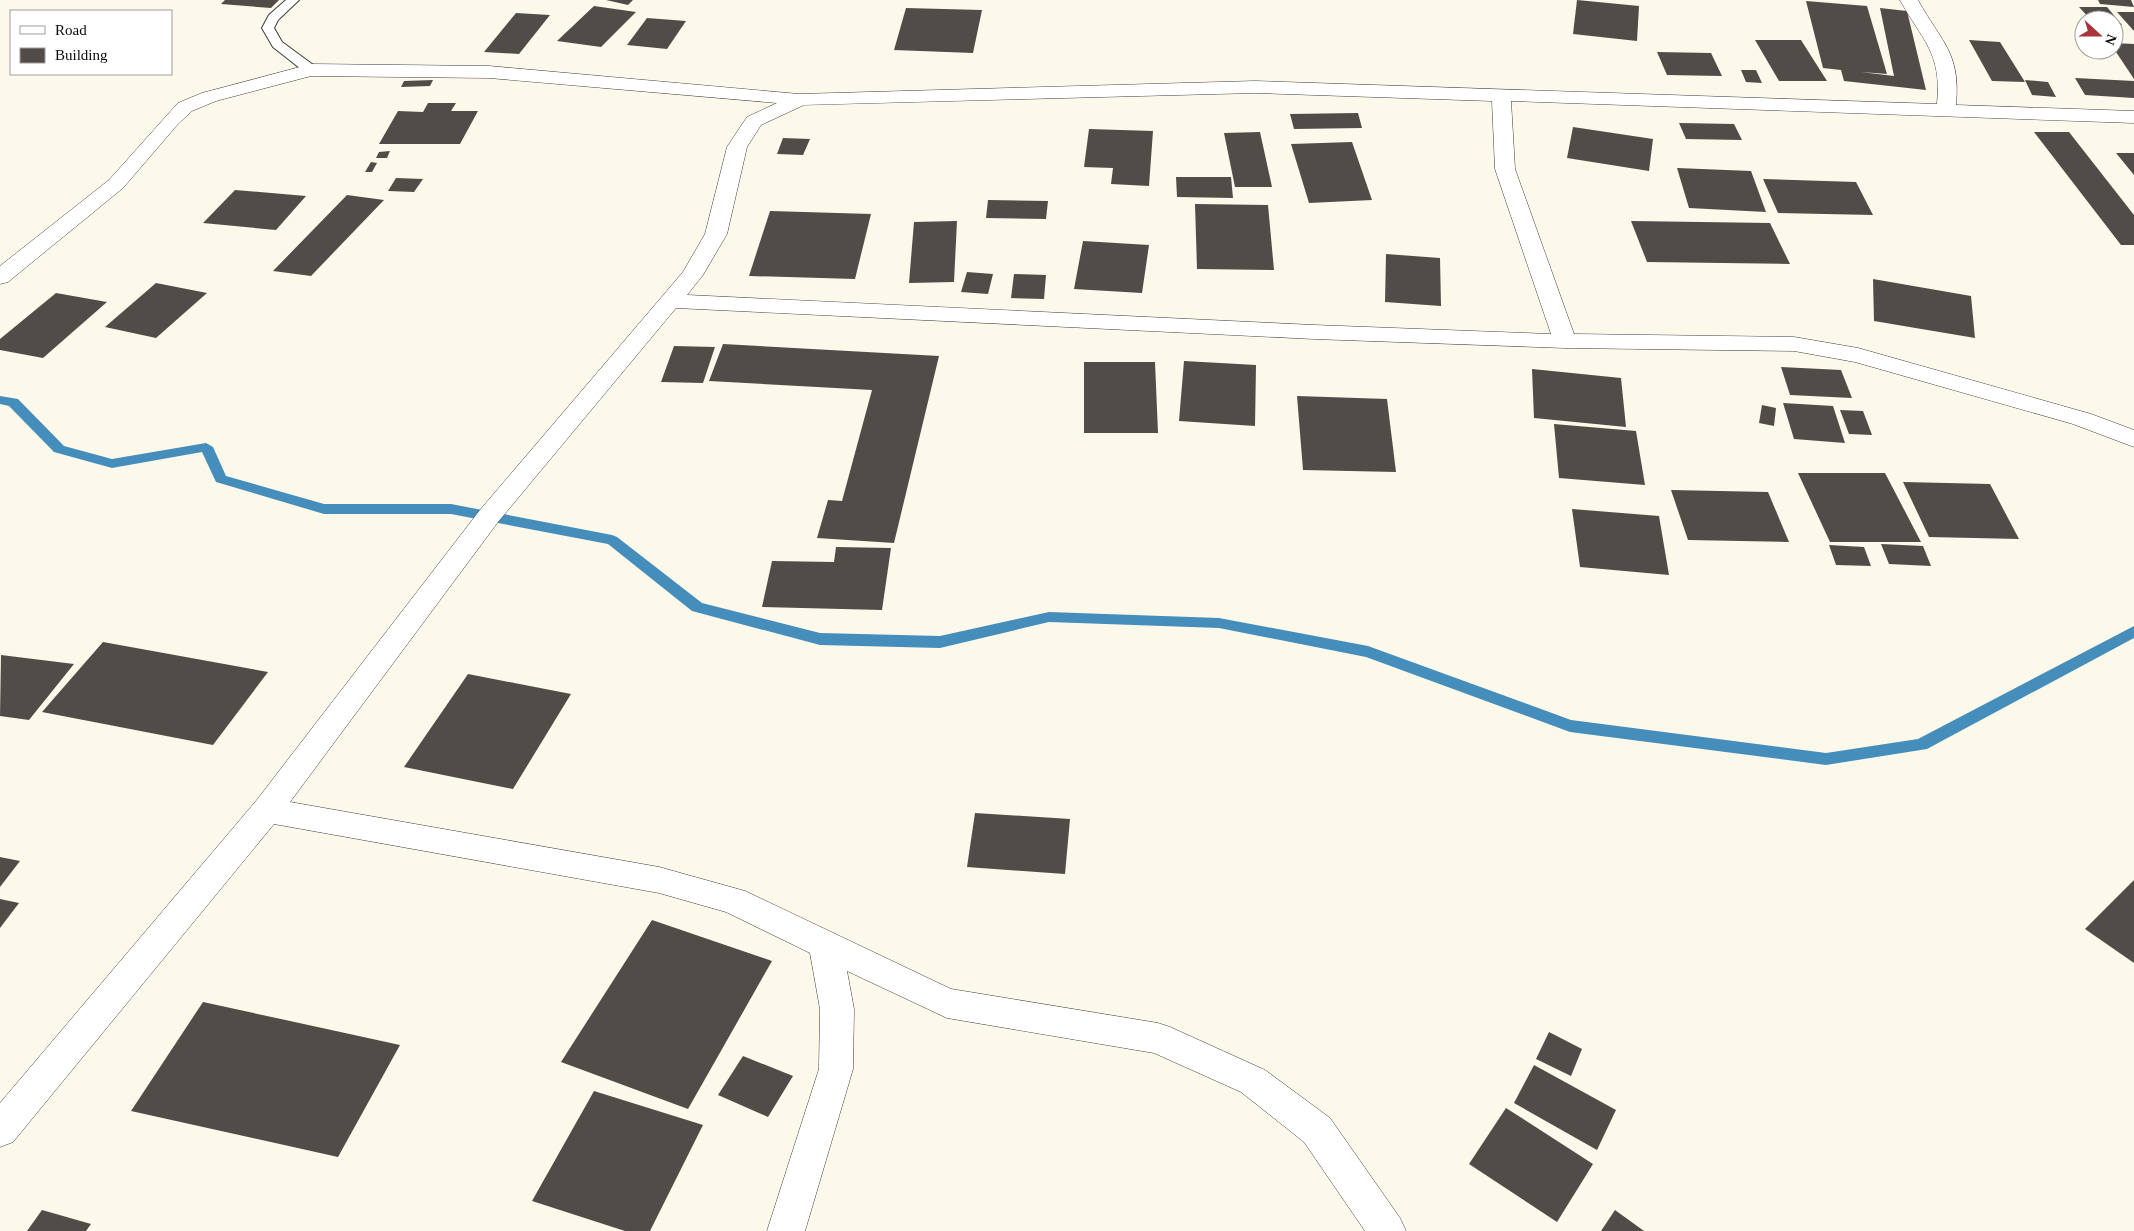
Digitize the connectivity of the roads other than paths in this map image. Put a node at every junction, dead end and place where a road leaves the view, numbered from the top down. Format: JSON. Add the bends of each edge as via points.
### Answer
{"nodes":[{"id":1,"x":293,"y":0,"type":"edge"},
{"id":2,"x":1909,"y":0,"type":"edge"},
{"id":3,"x":311,"y":70,"type":"junction"},
{"id":4,"x":1501,"y":96,"type":"junction"},
{"id":5,"x":801,"y":99,"type":"junction"},
{"id":6,"x":1946,"y":112,"type":"junction"},
{"id":7,"x":2134,"y":117,"type":"edge"},
{"id":8,"x":0,"y":277,"type":"edge"},
{"id":9,"x":670,"y":301,"type":"junction"},
{"id":10,"x":1565,"y":341,"type":"junction"},
{"id":11,"x":2134,"y":438,"type":"edge"},
{"id":12,"x":267,"y":810,"type":"junction"},
{"id":13,"x":826,"y":943,"type":"junction"},
{"id":14,"x":0,"y":1130,"type":"edge"},
{"id":15,"x":786,"y":1231,"type":"edge"},
{"id":16,"x":1388,"y":1231,"type":"edge"}],
"edges":[{"from":1,"to":3,"type":"lane","via":[[273,18],[268,28],[277,44]]},
{"from":2,"to":6,"type":"street","via":[[1939,46],[1947,66]]},
{"from":3,"to":5,"type":"street","via":[[489,72]]},
{"from":3,"to":8,"type":"street","via":[[209,97],[185,107],[116,184]]},
{"from":4,"to":5,"type":"street","via":[[1255,87]]},
{"from":4,"to":6,"type":"street"},
{"from":4,"to":10,"type":"street","via":[[1505,169]]},
{"from":5,"to":9,"type":"street","via":[[754,121],[741,141],[716,234],[692,275]]},
{"from":6,"to":7,"type":"street"},
{"from":9,"to":10,"type":"street"},
{"from":9,"to":12,"type":"street","via":[[489,516]]},
{"from":10,"to":11,"type":"street","via":[[1794,344],[1858,355],[2082,419]]},
{"from":12,"to":13,"type":"street","via":[[659,880],[734,901]]},
{"from":12,"to":14,"type":"street"},
{"from":13,"to":15,"type":"street","via":[[837,1009],[836,1069]]},
{"from":13,"to":16,"type":"street","via":[[947,1003],[1158,1038],[1253,1081],[1317,1130]]}]}
